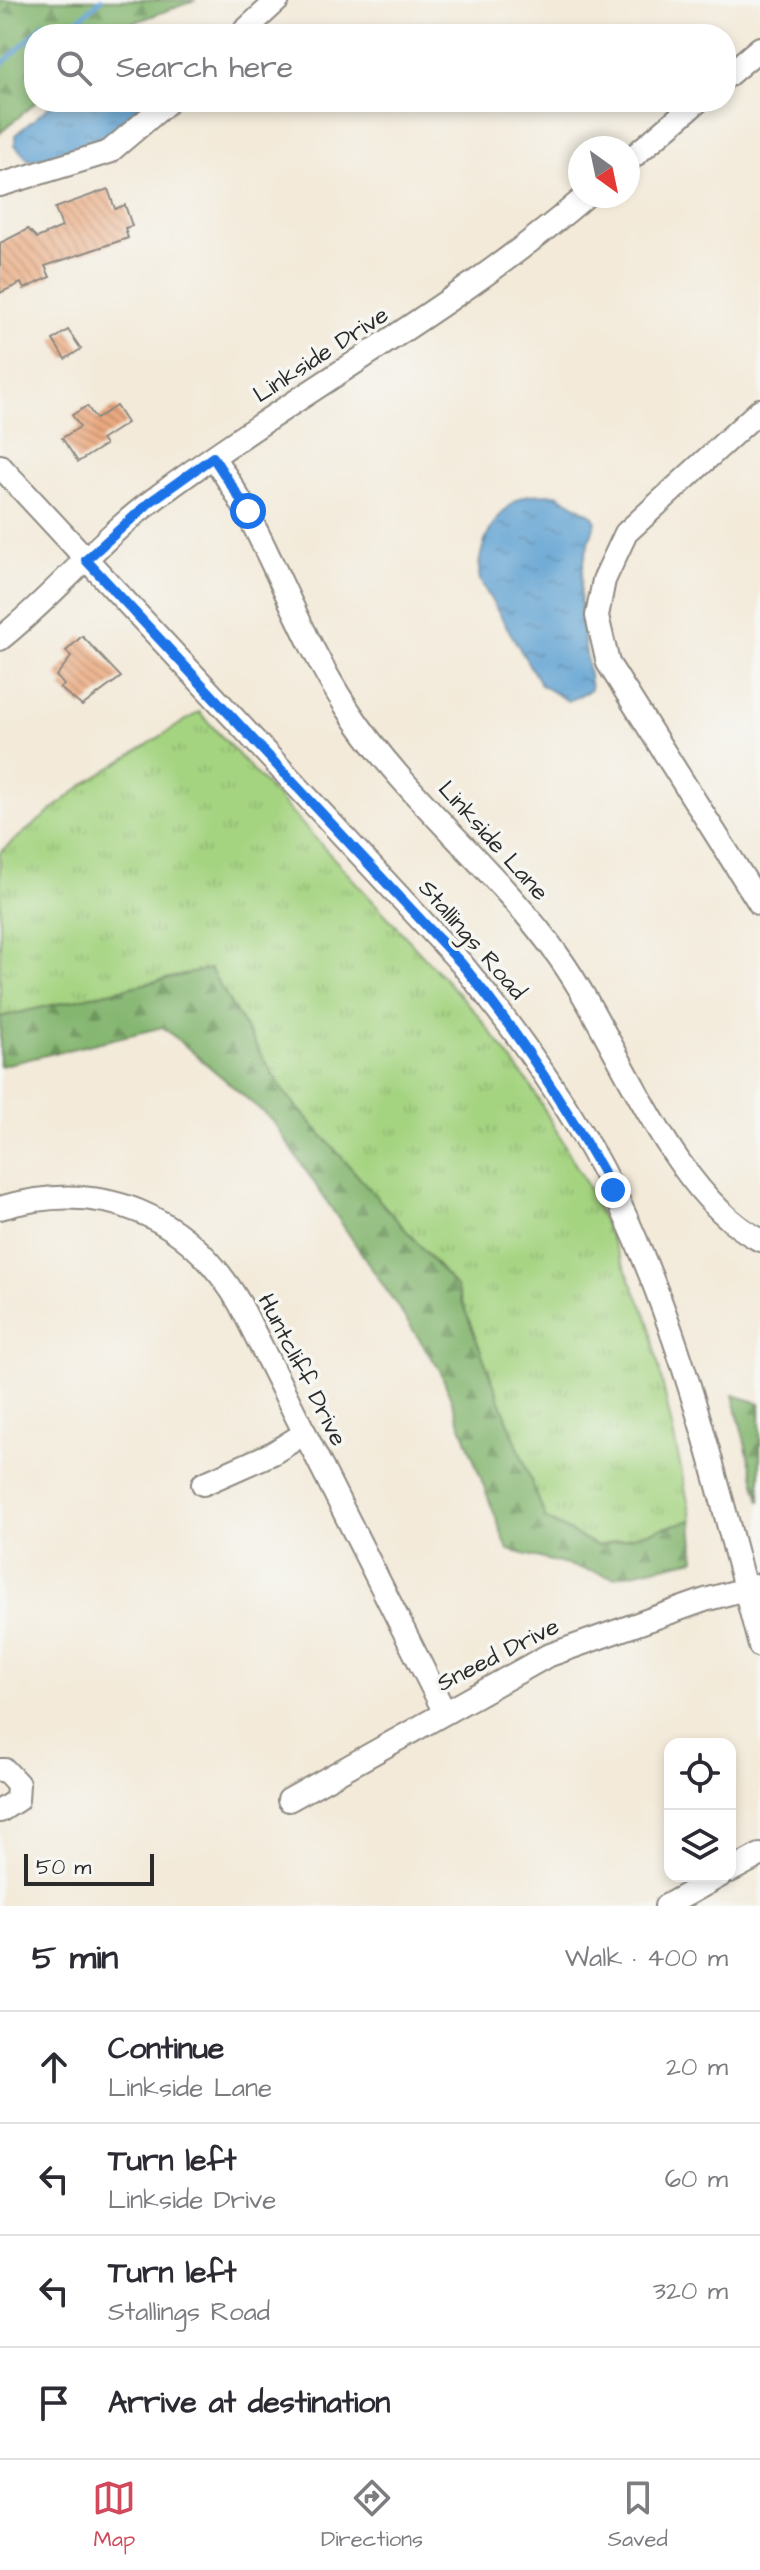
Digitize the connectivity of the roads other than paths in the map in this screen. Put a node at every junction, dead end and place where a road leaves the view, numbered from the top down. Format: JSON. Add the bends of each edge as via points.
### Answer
{"nodes":[{"id":1,"x":278,"y":0,"type":"edge"},
{"id":2,"x":252,"y":24,"type":"edge"},
{"id":3,"x":760,"y":48,"type":"edge"},
{"id":4,"x":736,"y":68,"type":"edge"},
{"id":5,"x":156,"y":112,"type":"edge"},
{"id":6,"x":685,"y":112,"type":"edge"},
{"id":7,"x":640,"y":151,"type":"edge"},
{"id":8,"x":0,"y":185,"type":"edge"},
{"id":9,"x":571,"y":208,"type":"edge"},
{"id":10,"x":760,"y":410,"type":"edge"},
{"id":11,"x":213,"y":457,"type":"junction"},
{"id":12,"x":0,"y":466,"type":"edge"},
{"id":13,"x":86,"y":560,"type":"junction"},
{"id":14,"x":0,"y":639,"type":"edge"},
{"id":15,"x":760,"y":904,"type":"edge"},
{"id":16,"x":0,"y":1208,"type":"edge"},
{"id":17,"x":760,"y":1240,"type":"edge"},
{"id":18,"x":305,"y":1433,"type":"junction"},
{"id":19,"x":203,"y":1484,"type":"dead end"},
{"id":20,"x":752,"y":1588,"type":"edge"},
{"id":21,"x":760,"y":1646,"type":"edge"},
{"id":22,"x":444,"y":1711,"type":"junction"},
{"id":23,"x":0,"y":1770,"type":"edge"},
{"id":24,"x":289,"y":1800,"type":"dead end"},
{"id":25,"x":0,"y":1811,"type":"edge"},
{"id":26,"x":760,"y":1855,"type":"edge"},
{"id":27,"x":736,"y":1868,"type":"edge"},
{"id":28,"x":710,"y":1882,"type":"edge"},
{"id":29,"x":668,"y":1906,"type":"edge"}],
"edges":[{"from":1,"to":2,"type":"street"},
{"from":3,"to":4,"type":"street"},
{"from":5,"to":8,"type":"street","via":[[109,152]]},
{"from":6,"to":7,"type":"street"},
{"from":9,"to":11,"type":"street","name":"Linkside Drive","via":[[407,331]]},
{"from":10,"to":15,"type":"street","via":[[626,533],[604,580],[597,616],[608,663]]},
{"from":11,"to":13,"type":"street","name":"Linkside Drive","via":[[150,502]]},
{"from":11,"to":17,"type":"street","name":"Linkside Lane","via":[[248,511],[314,652],[348,711],[558,956],[709,1202]]},
{"from":12,"to":13,"type":"street","name":"Stallings Road"},
{"from":13,"to":14,"type":"street"},
{"from":13,"to":20,"type":"street","name":"Stallings Road","via":[[461,963],[556,1091],[613,1190],[656,1287]]},
{"from":16,"to":18,"type":"street","name":"Huntcliff Drive","via":[[55,1197],[95,1199],[148,1214],[173,1228],[229,1286]]},
{"from":18,"to":19,"type":"street"},
{"from":18,"to":22,"type":"street","name":"Huntcliff Drive"},
{"from":20,"to":21,"type":"street","name":"Stallings Road"},
{"from":20,"to":22,"type":"street","name":"Sneed Drive","via":[[547,1656]]},
{"from":22,"to":24,"type":"street","name":"Sneed Drive"},
{"from":23,"to":25,"type":"street","via":[[18,1784],[17,1800]]},
{"from":26,"to":27,"type":"street"},
{"from":28,"to":29,"type":"street"}]}
